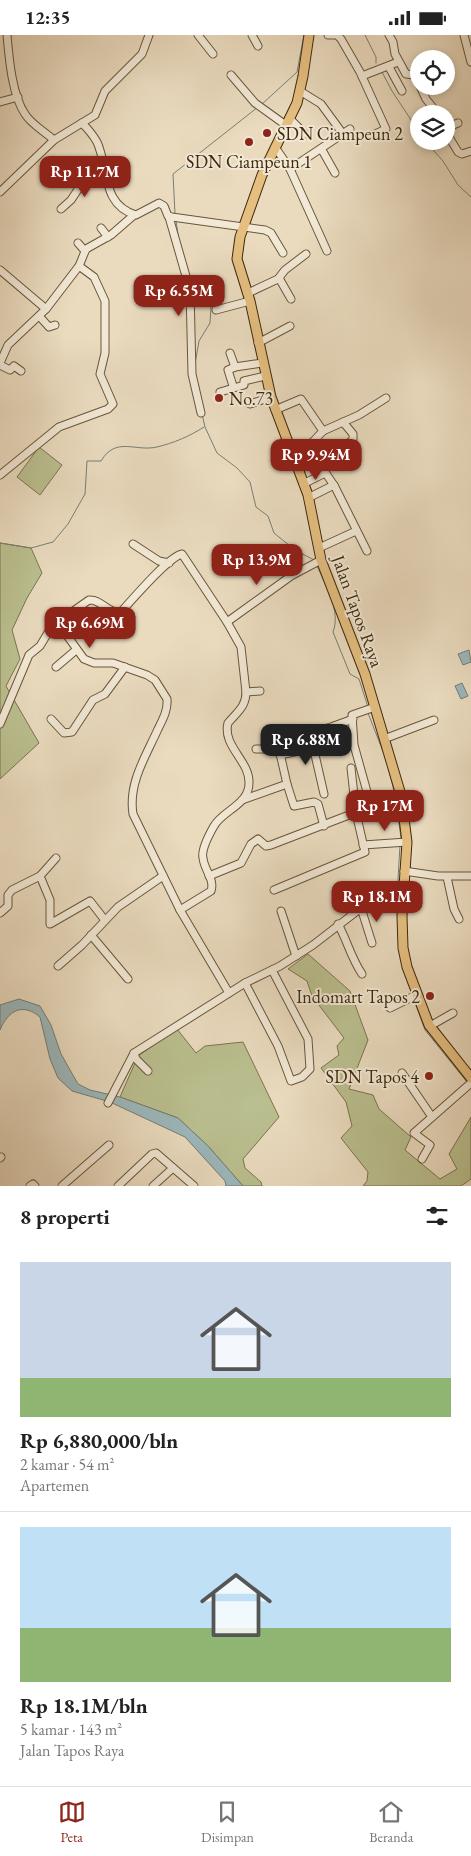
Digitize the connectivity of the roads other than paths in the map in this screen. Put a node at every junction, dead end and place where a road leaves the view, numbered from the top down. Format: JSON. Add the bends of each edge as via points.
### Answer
{"nodes":[{"id":1,"x":7,"y":35,"type":"edge"},
{"id":2,"x":149,"y":35,"type":"edge"},
{"id":3,"x":198,"y":35,"type":"edge"},
{"id":4,"x":252,"y":35,"type":"edge"},
{"id":5,"x":309,"y":35,"type":"edge"},
{"id":6,"x":328,"y":35,"type":"edge"},
{"id":7,"x":390,"y":35,"type":"edge"},
{"id":8,"x":464,"y":35,"type":"edge"},
{"id":9,"x":258,"y":46,"type":"dead end"},
{"id":10,"x":213,"y":54,"type":"dead end"},
{"id":11,"x":470,"y":57,"type":"edge"},
{"id":12,"x":398,"y":61,"type":"junction"},
{"id":13,"x":389,"y":67,"type":"junction"},
{"id":14,"x":410,"y":74,"type":"edge"},
{"id":15,"x":231,"y":75,"type":"dead end"},
{"id":16,"x":362,"y":76,"type":"junction"},
{"id":17,"x":300,"y":91,"type":"junction"},
{"id":18,"x":402,"y":91,"type":"dead end"},
{"id":19,"x":18,"y":97,"type":"junction"},
{"id":20,"x":0,"y":102,"type":"edge"},
{"id":21,"x":82,"y":123,"type":"junction"},
{"id":22,"x":288,"y":123,"type":"junction"},
{"id":23,"x":458,"y":123,"type":"dead end"},
{"id":24,"x":455,"y":125,"type":"edge"},
{"id":25,"x":350,"y":129,"type":"dead end"},
{"id":26,"x":305,"y":134,"type":"dead end"},
{"id":27,"x":343,"y":134,"type":"junction"},
{"id":28,"x":373,"y":135,"type":"dead end"},
{"id":29,"x":54,"y":140,"type":"junction"},
{"id":30,"x":455,"y":146,"type":"edge"},
{"id":31,"x":275,"y":147,"type":"junction"},
{"id":32,"x":322,"y":150,"type":"junction"},
{"id":33,"x":471,"y":151,"type":"edge"},
{"id":34,"x":290,"y":169,"type":"junction"},
{"id":35,"x":335,"y":173,"type":"dead end"},
{"id":36,"x":105,"y":177,"type":"junction"},
{"id":37,"x":0,"y":192,"type":"edge"},
{"id":38,"x":61,"y":209,"type":"dead end"},
{"id":39,"x":134,"y":215,"type":"junction"},
{"id":40,"x":173,"y":217,"type":"junction"},
{"id":41,"x":244,"y":225,"type":"junction"},
{"id":42,"x":101,"y":228,"type":"dead end"},
{"id":43,"x":108,"y":237,"type":"junction"},
{"id":44,"x":78,"y":243,"type":"dead end"},
{"id":45,"x":85,"y":251,"type":"junction"},
{"id":46,"x":327,"y":251,"type":"dead end"},
{"id":47,"x":283,"y":253,"type":"dead end"},
{"id":48,"x":306,"y":254,"type":"dead end"},
{"id":49,"x":79,"y":266,"type":"junction"},
{"id":50,"x":0,"y":270,"type":"edge"},
{"id":51,"x":279,"y":278,"type":"junction"},
{"id":52,"x":248,"y":297,"type":"junction"},
{"id":53,"x":291,"y":299,"type":"dead end"},
{"id":54,"x":46,"y":309,"type":"junction"},
{"id":55,"x":216,"y":311,"type":"dead end"},
{"id":56,"x":40,"y":317,"type":"junction"},
{"id":57,"x":55,"y":325,"type":"dead end"},
{"id":58,"x":290,"y":326,"type":"dead end"},
{"id":59,"x":258,"y":343,"type":"junction"},
{"id":60,"x":230,"y":353,"type":"dead end"},
{"id":61,"x":262,"y":363,"type":"junction"},
{"id":62,"x":0,"y":364,"type":"edge"},
{"id":63,"x":234,"y":367,"type":"junction"},
{"id":64,"x":21,"y":371,"type":"dead end"},
{"id":65,"x":266,"y":376,"type":"junction"},
{"id":66,"x":233,"y":386,"type":"junction"},
{"id":67,"x":220,"y":392,"type":"dead end"},
{"id":68,"x":271,"y":397,"type":"junction"},
{"id":69,"x":386,"y":398,"type":"dead end"},
{"id":70,"x":245,"y":401,"type":"dead end"},
{"id":71,"x":275,"y":410,"type":"junction"},
{"id":72,"x":201,"y":413,"type":"dead end"},
{"id":73,"x":343,"y":422,"type":"junction"},
{"id":74,"x":323,"y":431,"type":"junction"},
{"id":75,"x":292,"y":455,"type":"junction"},
{"id":76,"x":325,"y":473,"type":"junction"},
{"id":77,"x":0,"y":475,"type":"edge"},
{"id":78,"x":303,"y":484,"type":"junction"},
{"id":79,"x":334,"y":485,"type":"junction"},
{"id":80,"x":308,"y":498,"type":"junction"},
{"id":81,"x":356,"y":531,"type":"junction"},
{"id":82,"x":133,"y":544,"type":"dead end"},
{"id":83,"x":319,"y":548,"type":"junction"},
{"id":84,"x":367,"y":551,"type":"dead end"},
{"id":85,"x":316,"y":562,"type":"junction"},
{"id":86,"x":169,"y":563,"type":"junction"},
{"id":87,"x":58,"y":623,"type":"junction"},
{"id":88,"x":227,"y":623,"type":"junction"},
{"id":89,"x":76,"y":650,"type":"junction"},
{"id":90,"x":56,"y":667,"type":"dead end"},
{"id":91,"x":125,"y":667,"type":"junction"},
{"id":92,"x":260,"y":691,"type":"dead end"},
{"id":93,"x":246,"y":692,"type":"junction"},
{"id":94,"x":370,"y":708,"type":"junction"},
{"id":95,"x":51,"y":719,"type":"dead end"},
{"id":96,"x":352,"y":719,"type":"junction"},
{"id":97,"x":434,"y":720,"type":"dead end"},
{"id":98,"x":0,"y":724,"type":"edge"},
{"id":99,"x":310,"y":733,"type":"junction"},
{"id":100,"x":384,"y":739,"type":"junction"},
{"id":101,"x":256,"y":749,"type":"dead end"},
{"id":102,"x":299,"y":751,"type":"dead end"},
{"id":103,"x":279,"y":752,"type":"junction"},
{"id":104,"x":351,"y":768,"type":"dead end"},
{"id":105,"x":287,"y":783,"type":"junction"},
{"id":106,"x":324,"y":794,"type":"dead end"},
{"id":107,"x":401,"y":795,"type":"junction"},
{"id":108,"x":242,"y":800,"type":"junction"},
{"id":109,"x":371,"y":806,"type":"junction"},
{"id":110,"x":356,"y":813,"type":"junction"},
{"id":111,"x":324,"y":826,"type":"junction"},
{"id":112,"x":407,"y":842,"type":"junction"},
{"id":113,"x":363,"y":845,"type":"junction"},
{"id":114,"x":56,"y":859,"type":"dead end"},
{"id":115,"x":404,"y":871,"type":"junction"},
{"id":116,"x":40,"y":876,"type":"junction"},
{"id":117,"x":163,"y":876,"type":"junction"},
{"id":118,"x":209,"y":876,"type":"junction"},
{"id":119,"x":471,"y":876,"type":"edge"},
{"id":120,"x":447,"y":877,"type":"junction"},
{"id":121,"x":274,"y":889,"type":"dead end"},
{"id":122,"x":399,"y":899,"type":"junction"},
{"id":123,"x":361,"y":908,"type":"junction"},
{"id":124,"x":180,"y":910,"type":"junction"},
{"id":125,"x":282,"y":911,"type":"dead end"},
{"id":126,"x":0,"y":913,"type":"edge"},
{"id":127,"x":104,"y":919,"type":"junction"},
{"id":128,"x":459,"y":919,"type":"dead end"},
{"id":129,"x":338,"y":923,"type":"junction"},
{"id":130,"x":91,"y":935,"type":"junction"},
{"id":131,"x":372,"y":943,"type":"dead end"},
{"id":132,"x":296,"y":956,"type":"junction"},
{"id":133,"x":58,"y":966,"type":"dead end"},
{"id":134,"x":272,"y":970,"type":"junction"},
{"id":135,"x":362,"y":974,"type":"dead end"},
{"id":136,"x":128,"y":979,"type":"dead end"},
{"id":137,"x":245,"y":983,"type":"junction"},
{"id":138,"x":229,"y":993,"type":"junction"},
{"id":139,"x":414,"y":996,"type":"junction"},
{"id":140,"x":390,"y":1008,"type":"dead end"},
{"id":141,"x":453,"y":1013,"type":"dead end"},
{"id":142,"x":430,"y":1026,"type":"junction"},
{"id":143,"x":134,"y":1053,"type":"junction"},
{"id":144,"x":148,"y":1071,"type":"dead end"},
{"id":145,"x":402,"y":1073,"type":"dead end"},
{"id":146,"x":470,"y":1083,"type":"edge"},
{"id":147,"x":108,"y":1103,"type":"dead end"},
{"id":148,"x":432,"y":1117,"type":"junction"},
{"id":149,"x":109,"y":1145,"type":"dead end"},
{"id":150,"x":422,"y":1159,"type":"dead end"},
{"id":151,"x":173,"y":1168,"type":"junction"},
{"id":152,"x":192,"y":1185,"type":"edge"},
{"id":153,"x":30,"y":1186,"type":"edge"},
{"id":154,"x":35,"y":1186,"type":"edge"},
{"id":155,"x":62,"y":1186,"type":"edge"},
{"id":156,"x":118,"y":1186,"type":"edge"},
{"id":157,"x":153,"y":1186,"type":"edge"}],
"edges":[{"from":1,"to":19,"type":"street"},
{"from":2,"to":21,"type":"street","via":[[142,54],[105,91],[95,115]]},
{"from":3,"to":10,"type":"street"},
{"from":4,"to":9,"type":"street"},
{"from":5,"to":17,"type":"main road","name":"Jalan Tapos Raya"},
{"from":6,"to":16,"type":"street","via":[[339,37]]},
{"from":7,"to":12,"type":"street"},
{"from":8,"to":11,"type":"street"},
{"from":12,"to":13,"type":"street"},
{"from":12,"to":14,"type":"street","via":[[406,74]]},
{"from":13,"to":16,"type":"street"},
{"from":13,"to":18,"type":"street"},
{"from":15,"to":22,"type":"street","via":[[259,107]]},
{"from":16,"to":28,"type":"street","via":[[386,129]]},
{"from":17,"to":22,"type":"main road","name":"Jalan Tapos Raya"},
{"from":17,"to":27,"type":"street","via":[[321,104]]},
{"from":19,"to":20,"type":"street"},
{"from":19,"to":29,"type":"street","via":[[27,117]]},
{"from":21,"to":29,"type":"street"},
{"from":21,"to":36,"type":"street","via":[[96,141]]},
{"from":22,"to":26,"type":"street"},
{"from":22,"to":31,"type":"main road","name":"Jalan Tapos Raya"},
{"from":23,"to":24,"type":"street"},
{"from":25,"to":27,"type":"street"},
{"from":27,"to":32,"type":"street"},
{"from":29,"to":37,"type":"street"},
{"from":30,"to":33,"type":"street","via":[[458,152]]},
{"from":31,"to":34,"type":"street"},
{"from":31,"to":41,"type":"main road","name":"Jalan Tapos Raya"},
{"from":32,"to":34,"type":"street"},
{"from":32,"to":35,"type":"street"},
{"from":34,"to":46,"type":"street"},
{"from":36,"to":38,"type":"street","via":[[79,188]]},
{"from":36,"to":39,"type":"street","via":[[114,200]]},
{"from":39,"to":40,"type":"street","via":[[159,203]]},
{"from":39,"to":43,"type":"street"},
{"from":40,"to":41,"type":"street"},
{"from":40,"to":72,"type":"street","via":[[190,290],[192,374]]},
{"from":41,"to":47,"type":"street","via":[[268,231]]},
{"from":41,"to":52,"type":"main road","name":"Jalan Tapos Raya","via":[[237,259]]},
{"from":42,"to":43,"type":"street"},
{"from":43,"to":45,"type":"street"},
{"from":44,"to":45,"type":"street"},
{"from":45,"to":49,"type":"street"},
{"from":48,"to":51,"type":"street"},
{"from":49,"to":54,"type":"street"},
{"from":49,"to":77,"type":"street","via":[[95,279],[105,301],[105,353],[100,374],[113,405],[59,427]]},
{"from":50,"to":54,"type":"street"},
{"from":51,"to":52,"type":"street"},
{"from":51,"to":53,"type":"street"},
{"from":52,"to":55,"type":"street"},
{"from":52,"to":59,"type":"main road","name":"Jalan Tapos Raya"},
{"from":54,"to":56,"type":"street"},
{"from":56,"to":57,"type":"street","via":[[49,327]]},
{"from":56,"to":62,"type":"street","via":[[8,345]]},
{"from":58,"to":59,"type":"street"},
{"from":59,"to":61,"type":"main road","name":"Jalan Tapos Raya"},
{"from":60,"to":63,"type":"street"},
{"from":61,"to":63,"type":"street"},
{"from":61,"to":65,"type":"main road","name":"Jalan Tapos Raya"},
{"from":62,"to":64,"type":"street","via":[[10,369],[14,366]]},
{"from":63,"to":66,"type":"street","via":[[228,370]]},
{"from":65,"to":66,"type":"street"},
{"from":65,"to":68,"type":"main road","name":"Jalan Tapos Raya"},
{"from":66,"to":67,"type":"street"},
{"from":68,"to":70,"type":"street","via":[[250,405]]},
{"from":68,"to":71,"type":"main road","name":"Jalan Tapos Raya"},
{"from":69,"to":73,"type":"street"},
{"from":71,"to":74,"type":"street","via":[[299,399]]},
{"from":71,"to":75,"type":"main road","name":"Jalan Tapos Raya"},
{"from":73,"to":74,"type":"street"},
{"from":73,"to":76,"type":"street","via":[[353,434],[353,440],[320,461]]},
{"from":74,"to":75,"type":"street","via":[[312,443]]},
{"from":75,"to":78,"type":"main road","name":"Jalan Tapos Raya"},
{"from":76,"to":78,"type":"street"},
{"from":76,"to":79,"type":"street"},
{"from":78,"to":80,"type":"main road","name":"Jalan Tapos Raya"},
{"from":79,"to":80,"type":"street"},
{"from":79,"to":81,"type":"street"},
{"from":80,"to":83,"type":"main road","name":"Jalan Tapos Raya"},
{"from":81,"to":83,"type":"street"},
{"from":81,"to":84,"type":"street"},
{"from":82,"to":86,"type":"street","via":[[159,561]]},
{"from":83,"to":85,"type":"main road","name":"Jalan Tapos Raya"},
{"from":85,"to":88,"type":"street","via":[[282,582]]},
{"from":85,"to":94,"type":"main road","name":"Jalan Tapos Raya","via":[[365,674]]},
{"from":86,"to":87,"type":"street","via":[[120,613],[91,599]]},
{"from":86,"to":88,"type":"street","via":[[183,555]]},
{"from":87,"to":89,"type":"street"},
{"from":87,"to":98,"type":"street","via":[[27,659]]},
{"from":88,"to":93,"type":"street","via":[[241,647]]},
{"from":89,"to":90,"type":"street"},
{"from":89,"to":91,"type":"street","via":[[92,662]]},
{"from":91,"to":95,"type":"street","via":[[105,694],[93,700],[72,733],[64,733]]},
{"from":91,"to":117,"type":"street","via":[[155,680],[167,699],[165,715],[134,783],[132,796],[134,820]]},
{"from":92,"to":93,"type":"street"},
{"from":93,"to":108,"type":"street","via":[[240,712],[227,727],[236,754],[248,772],[249,787]]},
{"from":94,"to":96,"type":"street","via":[[352,714]]},
{"from":94,"to":100,"type":"main road","name":"Jalan Tapos Raya"},
{"from":96,"to":99,"type":"street"},
{"from":96,"to":109,"type":"street","via":[[354,745]]},
{"from":97,"to":100,"type":"street"},
{"from":99,"to":103,"type":"street","via":[[279,741]]},
{"from":99,"to":106,"type":"street"},
{"from":100,"to":107,"type":"main road","name":"Jalan Tapos Raya"},
{"from":101,"to":103,"type":"street"},
{"from":102,"to":103,"type":"street"},
{"from":103,"to":105,"type":"street"},
{"from":104,"to":110,"type":"street"},
{"from":105,"to":108,"type":"street"},
{"from":105,"to":111,"type":"street","via":[[294,806],[318,804]]},
{"from":107,"to":109,"type":"street"},
{"from":107,"to":112,"type":"main road","name":"Jalan Tapos Raya"},
{"from":108,"to":118,"type":"street","via":[[213,827],[202,856]]},
{"from":109,"to":110,"type":"street"},
{"from":110,"to":111,"type":"street"},
{"from":110,"to":113,"type":"street"},
{"from":111,"to":118,"type":"street","via":[[266,846],[258,839],[251,844],[241,863]]},
{"from":112,"to":113,"type":"street"},
{"from":112,"to":115,"type":"main road","name":"Jalan Tapos Raya"},
{"from":113,"to":121,"type":"street","via":[[363,854]]},
{"from":114,"to":116,"type":"street"},
{"from":115,"to":120,"type":"street"},
{"from":115,"to":122,"type":"main road","name":"Jalan Tapos Raya"},
{"from":116,"to":126,"type":"street","via":[[12,891],[8,895],[9,905]]},
{"from":116,"to":127,"type":"street","via":[[50,900],[50,924],[88,901],[94,903]]},
{"from":117,"to":124,"type":"street"},
{"from":117,"to":127,"type":"street"},
{"from":118,"to":124,"type":"street","via":[[210,892]]},
{"from":119,"to":120,"type":"street"},
{"from":120,"to":128,"type":"street"},
{"from":122,"to":123,"type":"street"},
{"from":122,"to":139,"type":"main road","name":"Jalan Tapos Raya","via":[[403,948]]},
{"from":123,"to":129,"type":"street"},
{"from":123,"to":131,"type":"street"},
{"from":124,"to":138,"type":"street"},
{"from":125,"to":132,"type":"street"},
{"from":127,"to":130,"type":"street"},
{"from":129,"to":132,"type":"street"},
{"from":129,"to":135,"type":"street"},
{"from":130,"to":133,"type":"street"},
{"from":130,"to":136,"type":"street"},
{"from":132,"to":134,"type":"street"},
{"from":134,"to":137,"type":"street"},
{"from":134,"to":137,"type":"street","via":[[308,1039],[310,1069],[302,1077],[291,1081],[278,1046]]},
{"from":137,"to":138,"type":"street"},
{"from":138,"to":143,"type":"street"},
{"from":139,"to":140,"type":"street"},
{"from":139,"to":142,"type":"main road","name":"Jalan Tapos Raya"},
{"from":141,"to":142,"type":"street"},
{"from":142,"to":146,"type":"main road","name":"Jalan Tapos Raya"},
{"from":143,"to":144,"type":"street"},
{"from":143,"to":147,"type":"street"},
{"from":145,"to":148,"type":"street"},
{"from":146,"to":148,"type":"street"},
{"from":148,"to":150,"type":"street","via":[[414,1133],[430,1145]]},
{"from":149,"to":155,"type":"street"},
{"from":151,"to":152,"type":"street"},
{"from":151,"to":156,"type":"street","via":[[156,1153],[152,1154]]},
{"from":151,"to":157,"type":"street"},
{"from":153,"to":154,"type":"street"}]}
